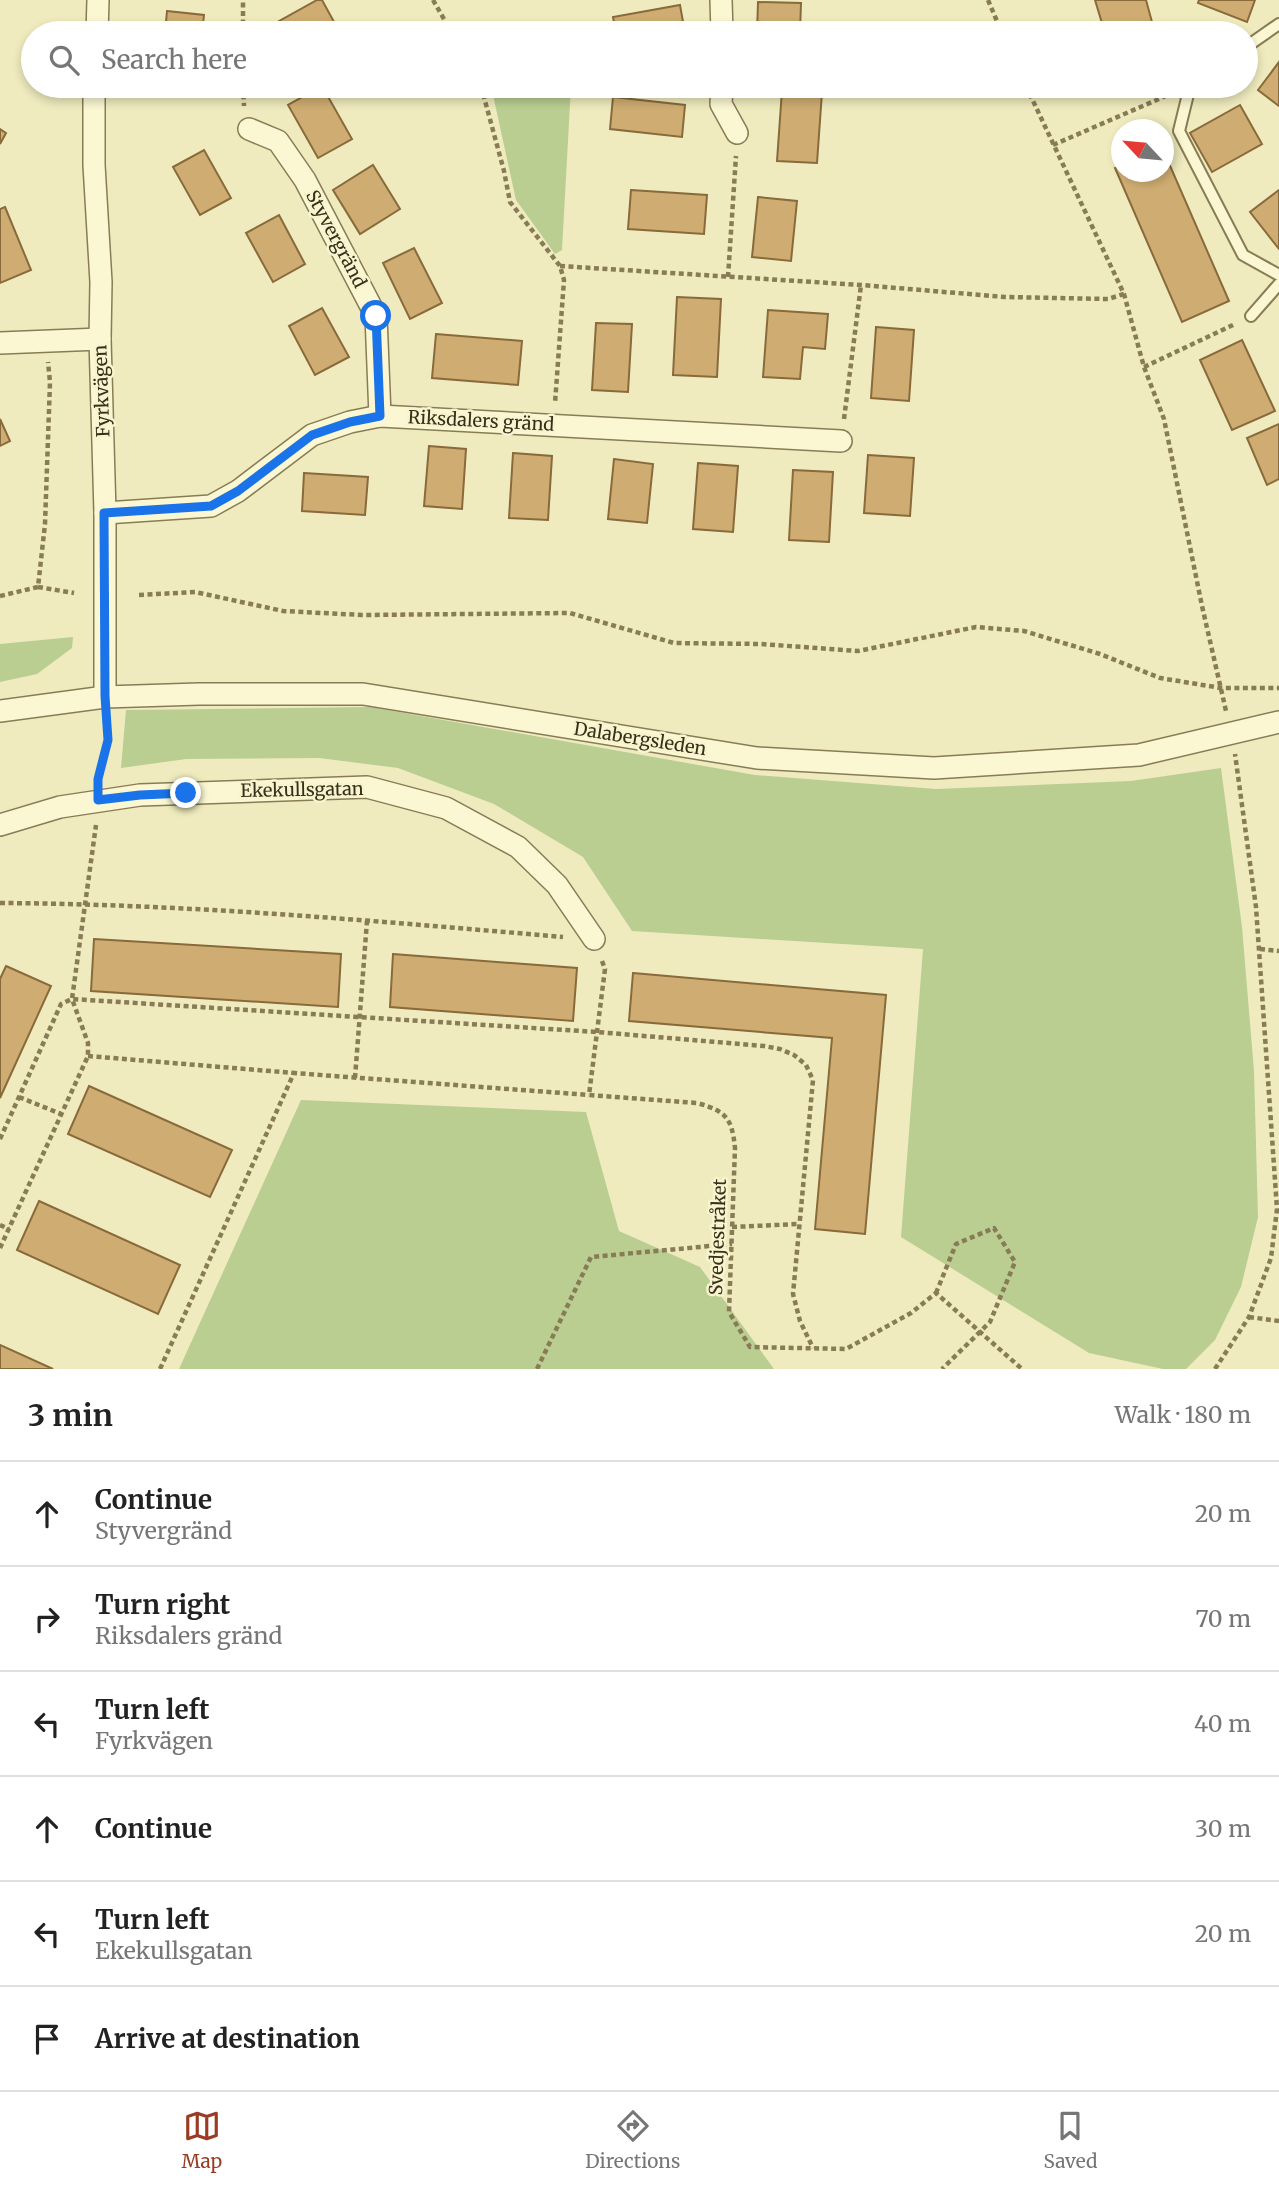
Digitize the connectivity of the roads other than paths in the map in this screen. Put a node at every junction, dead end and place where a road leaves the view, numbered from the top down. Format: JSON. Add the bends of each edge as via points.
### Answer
{"nodes":[{"id":1,"x":98,"y":0,"type":"edge"},
{"id":2,"x":721,"y":0,"type":"edge"},
{"id":3,"x":97,"y":21,"type":"edge"},
{"id":4,"x":722,"y":21,"type":"edge"},
{"id":5,"x":1279,"y":24,"type":"edge"},
{"id":6,"x":1258,"y":39,"type":"edge"},
{"id":7,"x":94,"y":98,"type":"edge"},
{"id":8,"x":721,"y":98,"type":"edge"},
{"id":9,"x":1187,"y":98,"type":"edge"},
{"id":10,"x":249,"y":129,"type":"dead end"},
{"id":11,"x":737,"y":133,"type":"road end"},
{"id":12,"x":1279,"y":275,"type":"edge"},
{"id":13,"x":1279,"y":284,"type":"edge"},
{"id":14,"x":1251,"y":316,"type":"road end"},
{"id":15,"x":100,"y":339,"type":"junction"},
{"id":16,"x":0,"y":343,"type":"edge"},
{"id":17,"x":380,"y":416,"type":"junction"},
{"id":18,"x":841,"y":441,"type":"road end"},
{"id":19,"x":104,"y":513,"type":"junction"},
{"id":20,"x":105,"y":696,"type":"junction"},
{"id":21,"x":0,"y":711,"type":"edge"},
{"id":22,"x":1279,"y":722,"type":"edge"},
{"id":23,"x":0,"y":825,"type":"edge"},
{"id":24,"x":594,"y":939,"type":"road end"}],
"edges":[{"from":1,"to":3,"type":"street"},
{"from":2,"to":4,"type":"street"},
{"from":5,"to":6,"type":"lane"},
{"from":7,"to":15,"type":"street","name":"Fyrkvägen"},
{"from":8,"to":11,"type":"street"},
{"from":9,"to":12,"type":"lane","via":[[1179,131],[1243,255]]},
{"from":10,"to":17,"type":"street","name":"Styvergränd","via":[[278,141],[305,180],[376,316]]},
{"from":13,"to":14,"type":"lane"},
{"from":15,"to":16,"type":"street"},
{"from":15,"to":19,"type":"street","name":"Fyrkvägen"},
{"from":17,"to":18,"type":"street","name":"Riksdalers gränd"},
{"from":17,"to":19,"type":"street","name":"Riksdalers gränd","via":[[312,435],[211,506]]},
{"from":19,"to":20,"type":"street","name":"Fyrkvägen"},
{"from":20,"to":21,"type":"street","name":"Dalabergsleden"},
{"from":20,"to":22,"type":"street","name":"Dalabergsleden","via":[[363,694],[758,758],[934,768],[1139,755]]},
{"from":23,"to":24,"type":"street","name":"Ekekullsgatan","via":[[60,807],[140,795],[367,787],[446,808],[518,847],[556,886]]}]}
